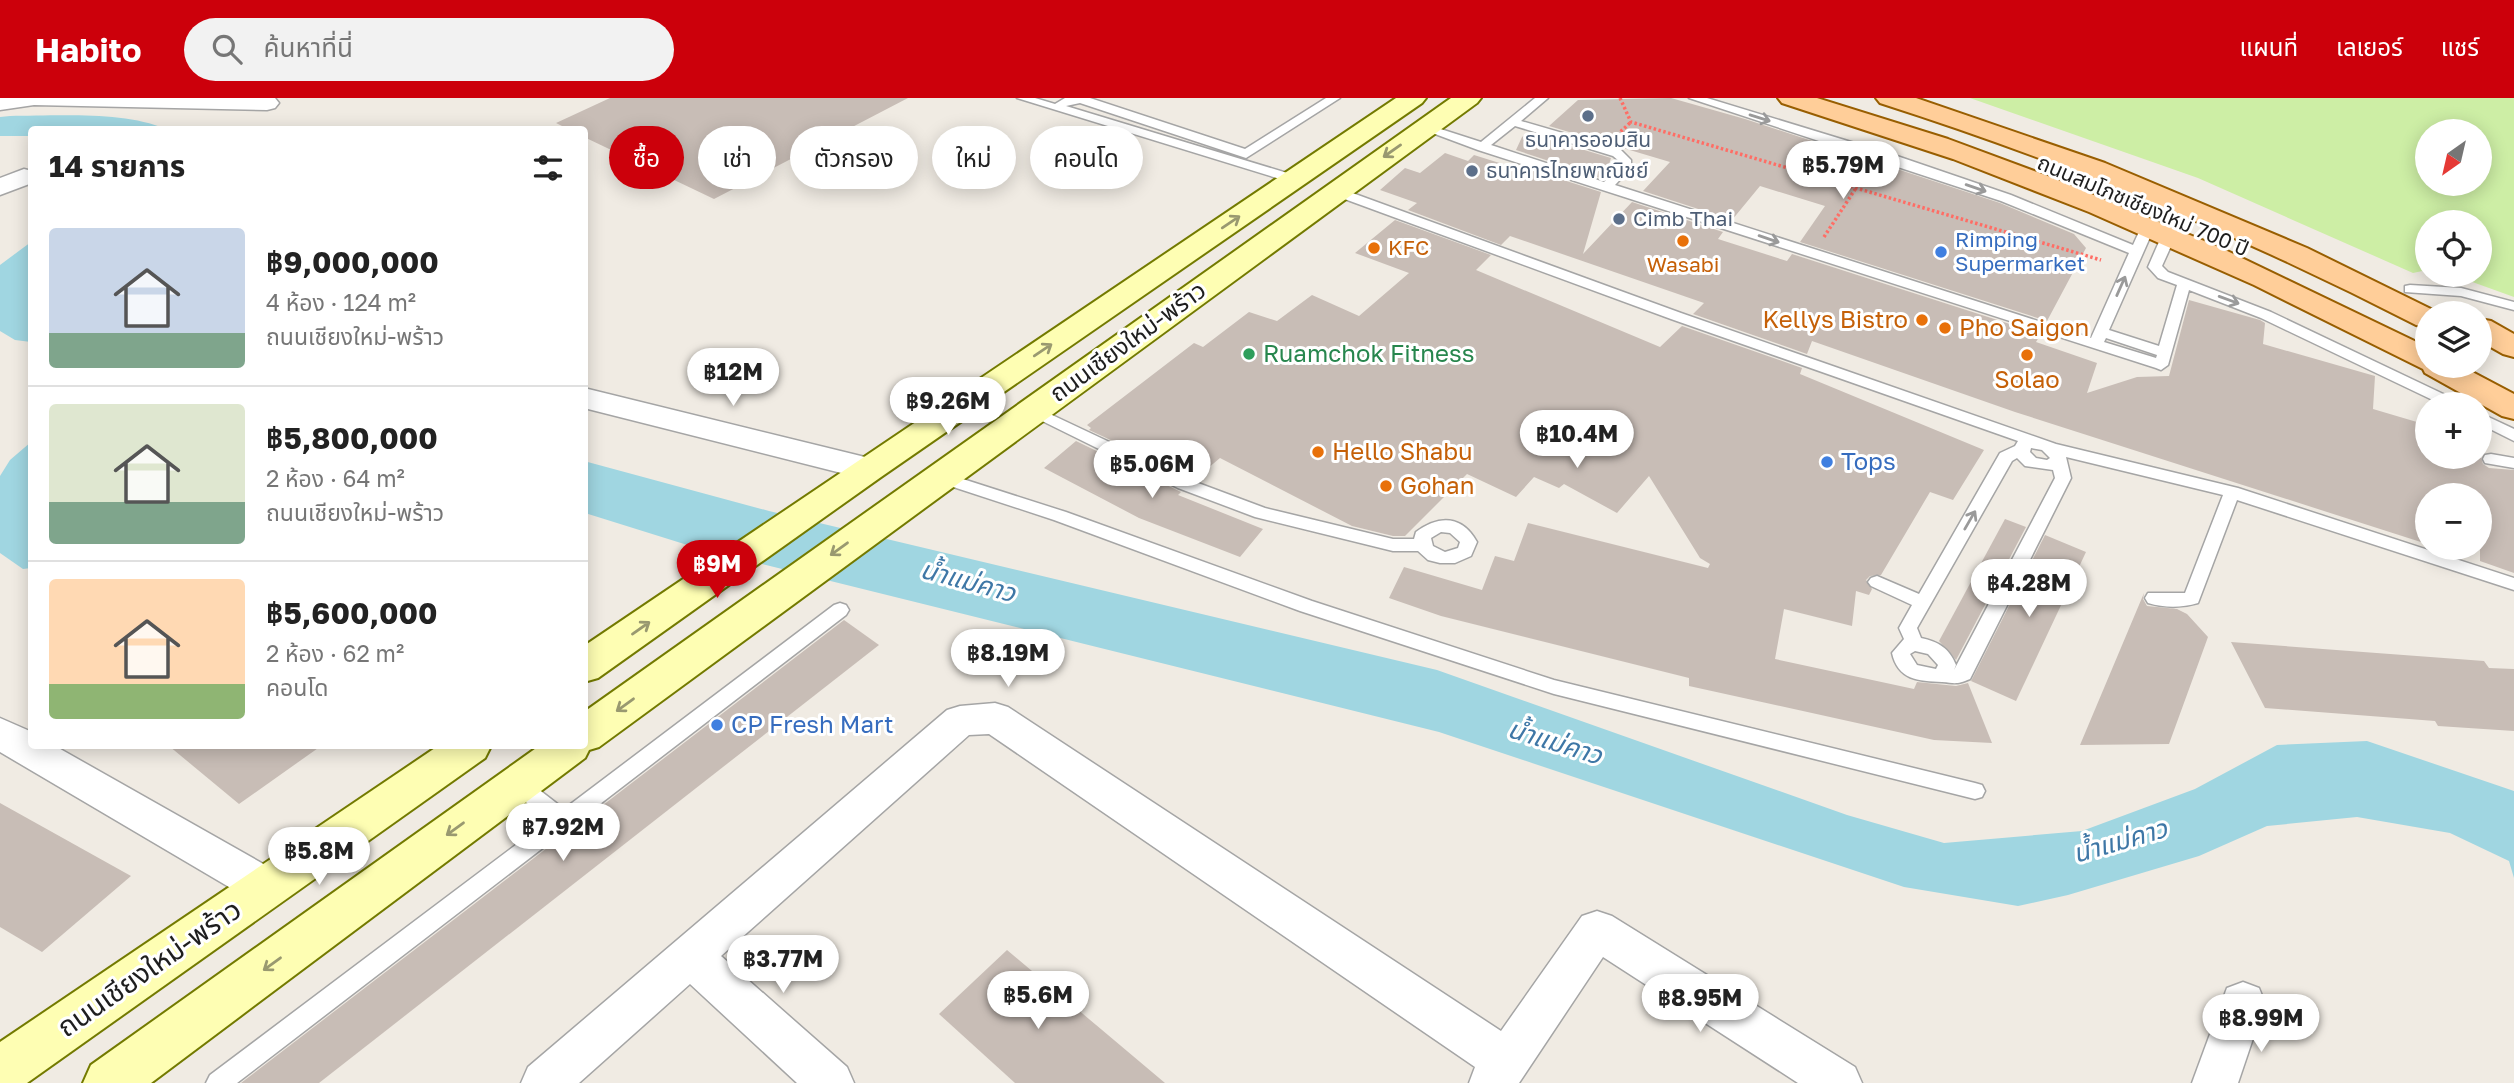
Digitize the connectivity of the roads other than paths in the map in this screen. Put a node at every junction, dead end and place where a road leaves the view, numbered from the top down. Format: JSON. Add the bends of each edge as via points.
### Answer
{"nodes":[{"id":1,"x":1023,"y":98,"type":"edge"},
{"id":2,"x":1080,"y":98,"type":"edge"},
{"id":3,"x":1334,"y":98,"type":"edge"},
{"id":4,"x":1413,"y":98,"type":"edge"},
{"id":5,"x":1468,"y":98,"type":"edge"},
{"id":6,"x":1542,"y":98,"type":"edge"},
{"id":7,"x":1695,"y":98,"type":"edge"},
{"id":8,"x":1791,"y":98,"type":"edge"},
{"id":9,"x":1848,"y":98,"type":"edge"},
{"id":10,"x":1889,"y":98,"type":"edge"},
{"id":11,"x":1942,"y":98,"type":"edge"},
{"id":12,"x":269,"y":101,"type":"edge"},
{"id":13,"x":0,"y":103,"type":"edge"},
{"id":14,"x":1061,"y":110,"type":"junction"},
{"id":15,"x":1513,"y":122,"type":"junction"},
{"id":16,"x":252,"y":126,"type":"edge"},
{"id":17,"x":1425,"y":128,"type":"junction"},
{"id":18,"x":1482,"y":147,"type":"junction"},
{"id":19,"x":24,"y":177,"type":"dead end"},
{"id":20,"x":1293,"y":179,"type":"junction"},
{"id":21,"x":0,"y":187,"type":"edge"},
{"id":22,"x":1606,"y":187,"type":"junction"},
{"id":23,"x":1336,"y":191,"type":"junction"},
{"id":24,"x":2143,"y":248,"type":"junction"},
{"id":25,"x":2155,"y":269,"type":"junction"},
{"id":26,"x":2184,"y":285,"type":"junction"},
{"id":27,"x":2410,"y":289,"type":"junction"},
{"id":28,"x":2432,"y":301,"type":"edge"},
{"id":29,"x":2514,"y":306,"type":"edge"},
{"id":30,"x":2415,"y":312,"type":"edge"},
{"id":31,"x":2415,"y":333,"type":"edge"},
{"id":32,"x":2492,"y":335,"type":"edge"},
{"id":33,"x":2098,"y":339,"type":"junction"},
{"id":34,"x":2514,"y":347,"type":"edge"},
{"id":35,"x":2492,"y":351,"type":"edge"},
{"id":36,"x":2415,"y":354,"type":"edge"},
{"id":37,"x":2514,"y":363,"type":"edge"},
{"id":38,"x":2492,"y":376,"type":"edge"},
{"id":39,"x":2459,"y":378,"type":"edge"},
{"id":40,"x":2514,"y":389,"type":"edge"},
{"id":41,"x":2428,"y":392,"type":"edge"},
{"id":42,"x":588,"y":399,"type":"edge"},
{"id":43,"x":2514,"y":408,"type":"edge"},
{"id":44,"x":1033,"y":411,"type":"junction"},
{"id":45,"x":2492,"y":424,"type":"edge"},
{"id":46,"x":2514,"y":436,"type":"edge"},
{"id":47,"x":2022,"y":449,"type":"junction"},
{"id":48,"x":2049,"y":450,"type":"junction"},
{"id":49,"x":2492,"y":459,"type":"edge"},
{"id":50,"x":2514,"y":463,"type":"edge"},
{"id":51,"x":857,"y":477,"type":"junction"},
{"id":52,"x":941,"y":477,"type":"junction"},
{"id":53,"x":2232,"y":492,"type":"junction"},
{"id":54,"x":1422,"y":545,"type":"dead end"},
{"id":55,"x":1877,"y":582,"type":"dead end"},
{"id":56,"x":2514,"y":584,"type":"edge"},
{"id":57,"x":2154,"y":598,"type":"dead end"},
{"id":58,"x":1923,"y":603,"type":"junction"},
{"id":59,"x":840,"y":610,"type":"dead end"},
{"id":60,"x":1915,"y":644,"type":"junction"},
{"id":61,"x":588,"y":664,"type":"edge"},
{"id":62,"x":1942,"y":675,"type":"junction"},
{"id":63,"x":588,"y":732,"type":"edge"},
{"id":64,"x":0,"y":733,"type":"edge"},
{"id":65,"x":466,"y":749,"type":"edge"},
{"id":66,"x":566,"y":749,"type":"edge"},
{"id":67,"x":517,"y":784,"type":"junction"},
{"id":68,"x":1975,"y":791,"type":"dead end"},
{"id":69,"x":562,"y":820,"type":"junction"},
{"id":70,"x":266,"y":887,"type":"junction"},
{"id":71,"x":691,"y":957,"type":"junction"},
{"id":72,"x":2244,"y":1003,"type":"dead end"},
{"id":73,"x":0,"y":1072,"type":"edge"},
{"id":74,"x":1500,"y":1072,"type":"edge"},
{"id":75,"x":109,"y":1083,"type":"edge"},
{"id":76,"x":218,"y":1083,"type":"edge"},
{"id":77,"x":544,"y":1083,"type":"edge"},
{"id":78,"x":831,"y":1083,"type":"edge"},
{"id":79,"x":1839,"y":1083,"type":"edge"},
{"id":80,"x":2215,"y":1083,"type":"edge"}],
"edges":[{"from":1,"to":14,"type":"lane"},
{"from":2,"to":3,"type":"lane","via":[[1246,154]]},
{"from":2,"to":14,"type":"lane","via":[[1060,105]]},
{"from":4,"to":20,"type":"main road","name":"ถนนเชียงใหม่-พร้าว"},
{"from":5,"to":17,"type":"main road","name":"ถนนเชียงใหม่-พร้าว"},
{"from":6,"to":15,"type":"lane"},
{"from":7,"to":24,"type":"lane","one_way":true,"via":[[1893,159]]},
{"from":8,"to":24,"type":"main road","via":[[1985,162]]},
{"from":9,"to":31,"type":"main road","name":"ถนนสมโภชเชียงใหม่ 700 ปี","via":[[2005,149],[2154,206]]},
{"from":10,"to":30,"type":"main road","name":"ถนนสมโภชเชียงใหม่ 700 ปี","via":[[2045,149],[2171,198]]},
{"from":11,"to":27,"type":"main road","via":[[2191,186]]},
{"from":12,"to":13,"type":"street","via":[[34,98]]},
{"from":12,"to":16,"type":"street"},
{"from":14,"to":20,"type":"lane"},
{"from":15,"to":18,"type":"lane"},
{"from":15,"to":22,"type":"lane","via":[[1617,153],[1625,160],[1625,168]]},
{"from":17,"to":18,"type":"lane"},
{"from":17,"to":23,"type":"main road","name":"ถนนเชียงใหม่-พร้าว","one_way":true},
{"from":18,"to":22,"type":"lane"},
{"from":19,"to":21,"type":"street"},
{"from":51,"to":20,"type":"main road","name":"ถนนเชียงใหม่-พร้าว","one_way":true},
{"from":22,"to":33,"type":"lane","one_way":true},
{"from":23,"to":44,"type":"main road","name":"ถนนเชียงใหม่-พร้าว"},
{"from":23,"to":48,"type":"lane"},
{"from":24,"to":25,"type":"lane"},
{"from":24,"to":25,"type":"lane"},
{"from":33,"to":24,"type":"lane","one_way":true},
{"from":24,"to":36,"type":"main road","via":[[2290,289]]},
{"from":25,"to":26,"type":"lane"},
{"from":26,"to":33,"type":"lane","via":[[2163,359]]},
{"from":26,"to":41,"type":"lane","one_way":true,"via":[[2266,315]]},
{"from":27,"to":28,"type":"main road"},
{"from":27,"to":29,"type":"lane","via":[[2461,292]]},
{"from":32,"to":34,"type":"main road"},
{"from":35,"to":37,"type":"main road"},
{"from":38,"to":40,"type":"main road"},
{"from":39,"to":43,"type":"main road"},
{"from":42,"to":51,"type":"street"},
{"from":44,"to":52,"type":"main road","name":"ถนนเชียงใหม่-พร้าว"},
{"from":44,"to":54,"type":"lane","via":[[1184,484],[1261,513],[1393,545]]},
{"from":45,"to":46,"type":"lane"},
{"from":47,"to":48,"type":"lane","via":[[2028,443]]},
{"from":47,"to":48,"type":"lane","via":[[2026,458],[2053,465]]},
{"from":58,"to":47,"type":"lane","one_way":true,"via":[[2006,457]]},
{"from":48,"to":53,"type":"lane"},
{"from":48,"to":62,"type":"lane","via":[[2063,478],[1963,674],[1954,678]]},
{"from":49,"to":50,"type":"lane"},
{"from":61,"to":51,"type":"main road","name":"ถนนเชียงใหม่-พร้าว","one_way":true},
{"from":52,"to":63,"type":"main road","name":"ถนนเชียงใหม่-พร้าว","one_way":true},
{"from":52,"to":68,"type":"lane","via":[[1306,606],[1554,687]]},
{"from":53,"to":56,"type":"lane"},
{"from":53,"to":57,"type":"lane","via":[[2192,598]]},
{"from":55,"to":58,"type":"lane"},
{"from":58,"to":60,"type":"lane","via":[[1908,628]]},
{"from":59,"to":69,"type":"lane"},
{"from":60,"to":62,"type":"lane","via":[[1942,654],[1947,665]]},
{"from":60,"to":62,"type":"lane","via":[[1901,653],[1909,668],[1923,676]]},
{"from":64,"to":70,"type":"street"},
{"from":65,"to":70,"type":"main road","name":"ถนนเชียงใหม่-พร้าว"},
{"from":66,"to":67,"type":"main road"},
{"from":67,"to":69,"type":"lane"},
{"from":67,"to":75,"type":"main road","one_way":true},
{"from":69,"to":76,"type":"lane"},
{"from":70,"to":73,"type":"main road","name":"ถนนเชียงใหม่-พร้าว"},
{"from":71,"to":74,"type":"street","via":[[961,721],[995,718]]},
{"from":71,"to":77,"type":"street"},
{"from":71,"to":78,"type":"street"},
{"from":72,"to":80,"type":"street"},
{"from":74,"to":79,"type":"street","via":[[1597,930]]}]}
